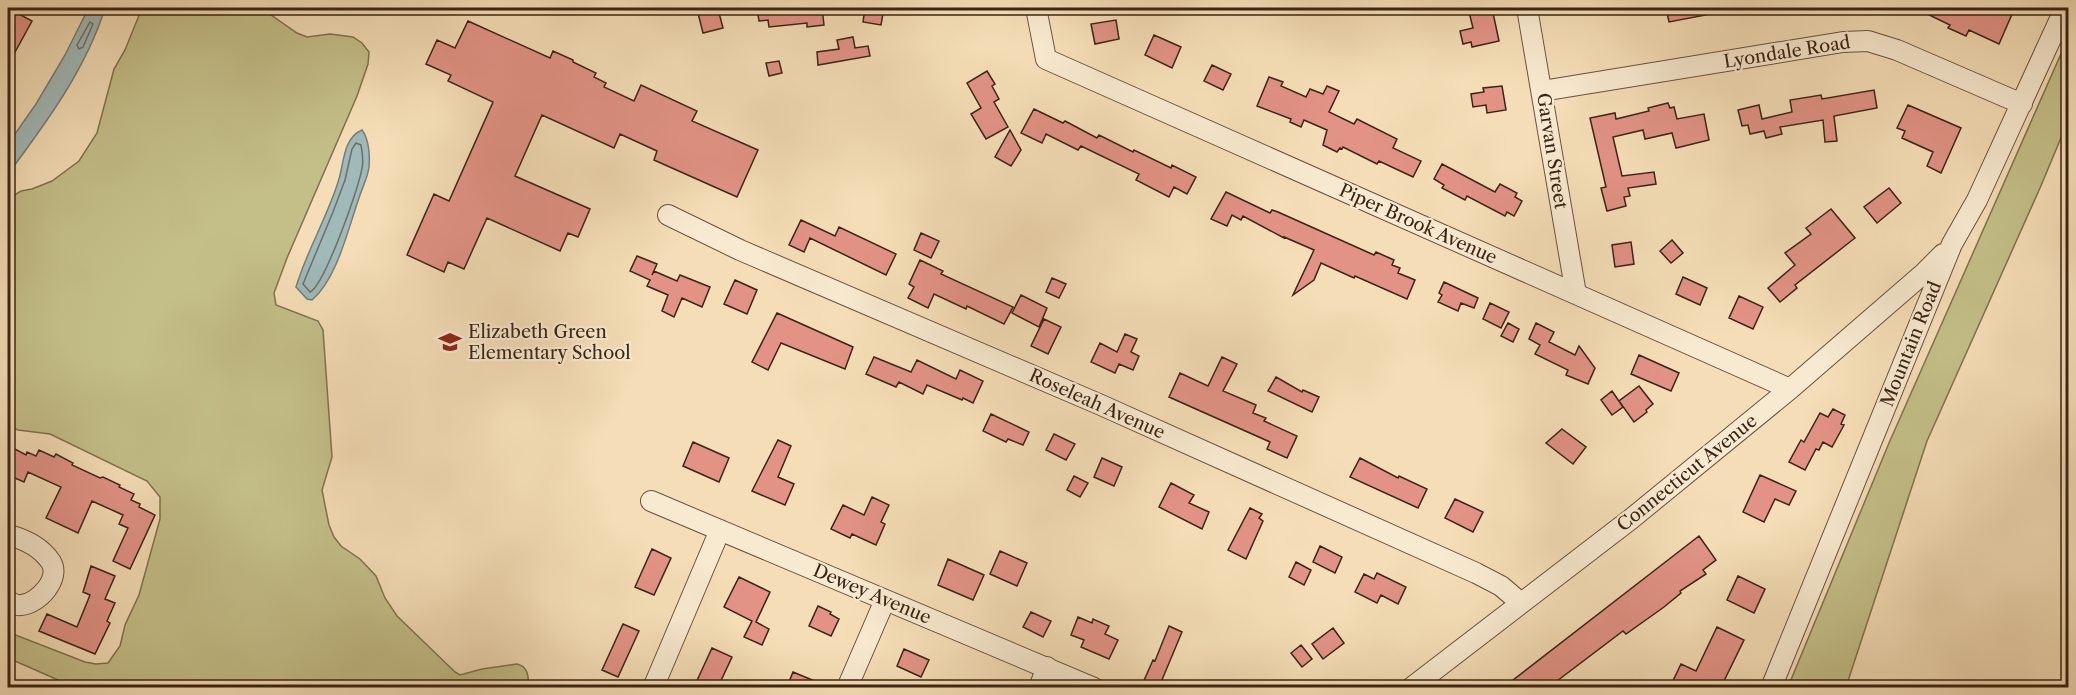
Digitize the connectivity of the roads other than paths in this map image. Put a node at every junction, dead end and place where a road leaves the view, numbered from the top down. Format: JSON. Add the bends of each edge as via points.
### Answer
{"nodes":[{"id":1,"x":1036,"y":8,"type":"edge"},
{"id":2,"x":1527,"y":8,"type":"edge"},
{"id":3,"x":2065,"y":8,"type":"edge"},
{"id":4,"x":1542,"y":91,"type":"junction"},
{"id":5,"x":2022,"y":104,"type":"junction"},
{"id":6,"x":668,"y":215,"type":"dead end"},
{"id":7,"x":1952,"y":244,"type":"junction"},
{"id":8,"x":1576,"y":294,"type":"junction"},
{"id":9,"x":1790,"y":389,"type":"junction"},
{"id":10,"x":651,"y":501,"type":"dead end"},
{"id":11,"x":720,"y":530,"type":"junction"},
{"id":12,"x":8,"y":535,"type":"edge"},
{"id":13,"x":885,"y":600,"type":"junction"},
{"id":14,"x":8,"y":601,"type":"edge"},
{"id":15,"x":1521,"y":603,"type":"junction"},
{"id":16,"x":1047,"y":667,"type":"junction"},
{"id":17,"x":653,"y":687,"type":"edge"},
{"id":18,"x":847,"y":687,"type":"edge"},
{"id":19,"x":1039,"y":687,"type":"edge"},
{"id":20,"x":1094,"y":687,"type":"edge"},
{"id":21,"x":1411,"y":687,"type":"edge"},
{"id":22,"x":1771,"y":687,"type":"edge"}],
"edges":[{"from":1,"to":8,"type":"street","name":"Piper Brook Avenue","via":[[1046,59]]},
{"from":2,"to":4,"type":"street","name":"Garvan Street"},
{"from":3,"to":5,"type":"street","name":"Mountain Road"},
{"from":4,"to":5,"type":"street","name":"Lyondale Road","via":[[1868,40]]},
{"from":4,"to":8,"type":"street","name":"Garvan Street"},
{"from":5,"to":7,"type":"street","name":"Mountain Road"},
{"from":6,"to":15,"type":"street","name":"Roseleah Avenue","via":[[1476,573],[1501,586]]},
{"from":7,"to":9,"type":"street","name":"Connecticut Avenue","via":[[1930,268]]},
{"from":7,"to":22,"type":"street","name":"Mountain Road"},
{"from":8,"to":9,"type":"street","name":"Piper Brook Avenue"},
{"from":9,"to":15,"type":"street","name":"Connecticut Avenue"},
{"from":10,"to":11,"type":"street","name":"Dewey Avenue"},
{"from":11,"to":13,"type":"street","name":"Dewey Avenue"},
{"from":11,"to":17,"type":"street"},
{"from":12,"to":14,"type":"street","via":[[40,549],[52,563],[53,577],[33,603],[19,606]]},
{"from":13,"to":16,"type":"street","name":"Dewey Avenue"},
{"from":13,"to":18,"type":"street"},
{"from":15,"to":21,"type":"street","name":"Connecticut Avenue"},
{"from":16,"to":19,"type":"street"},
{"from":16,"to":20,"type":"street","name":"Dewey Avenue"}]}
